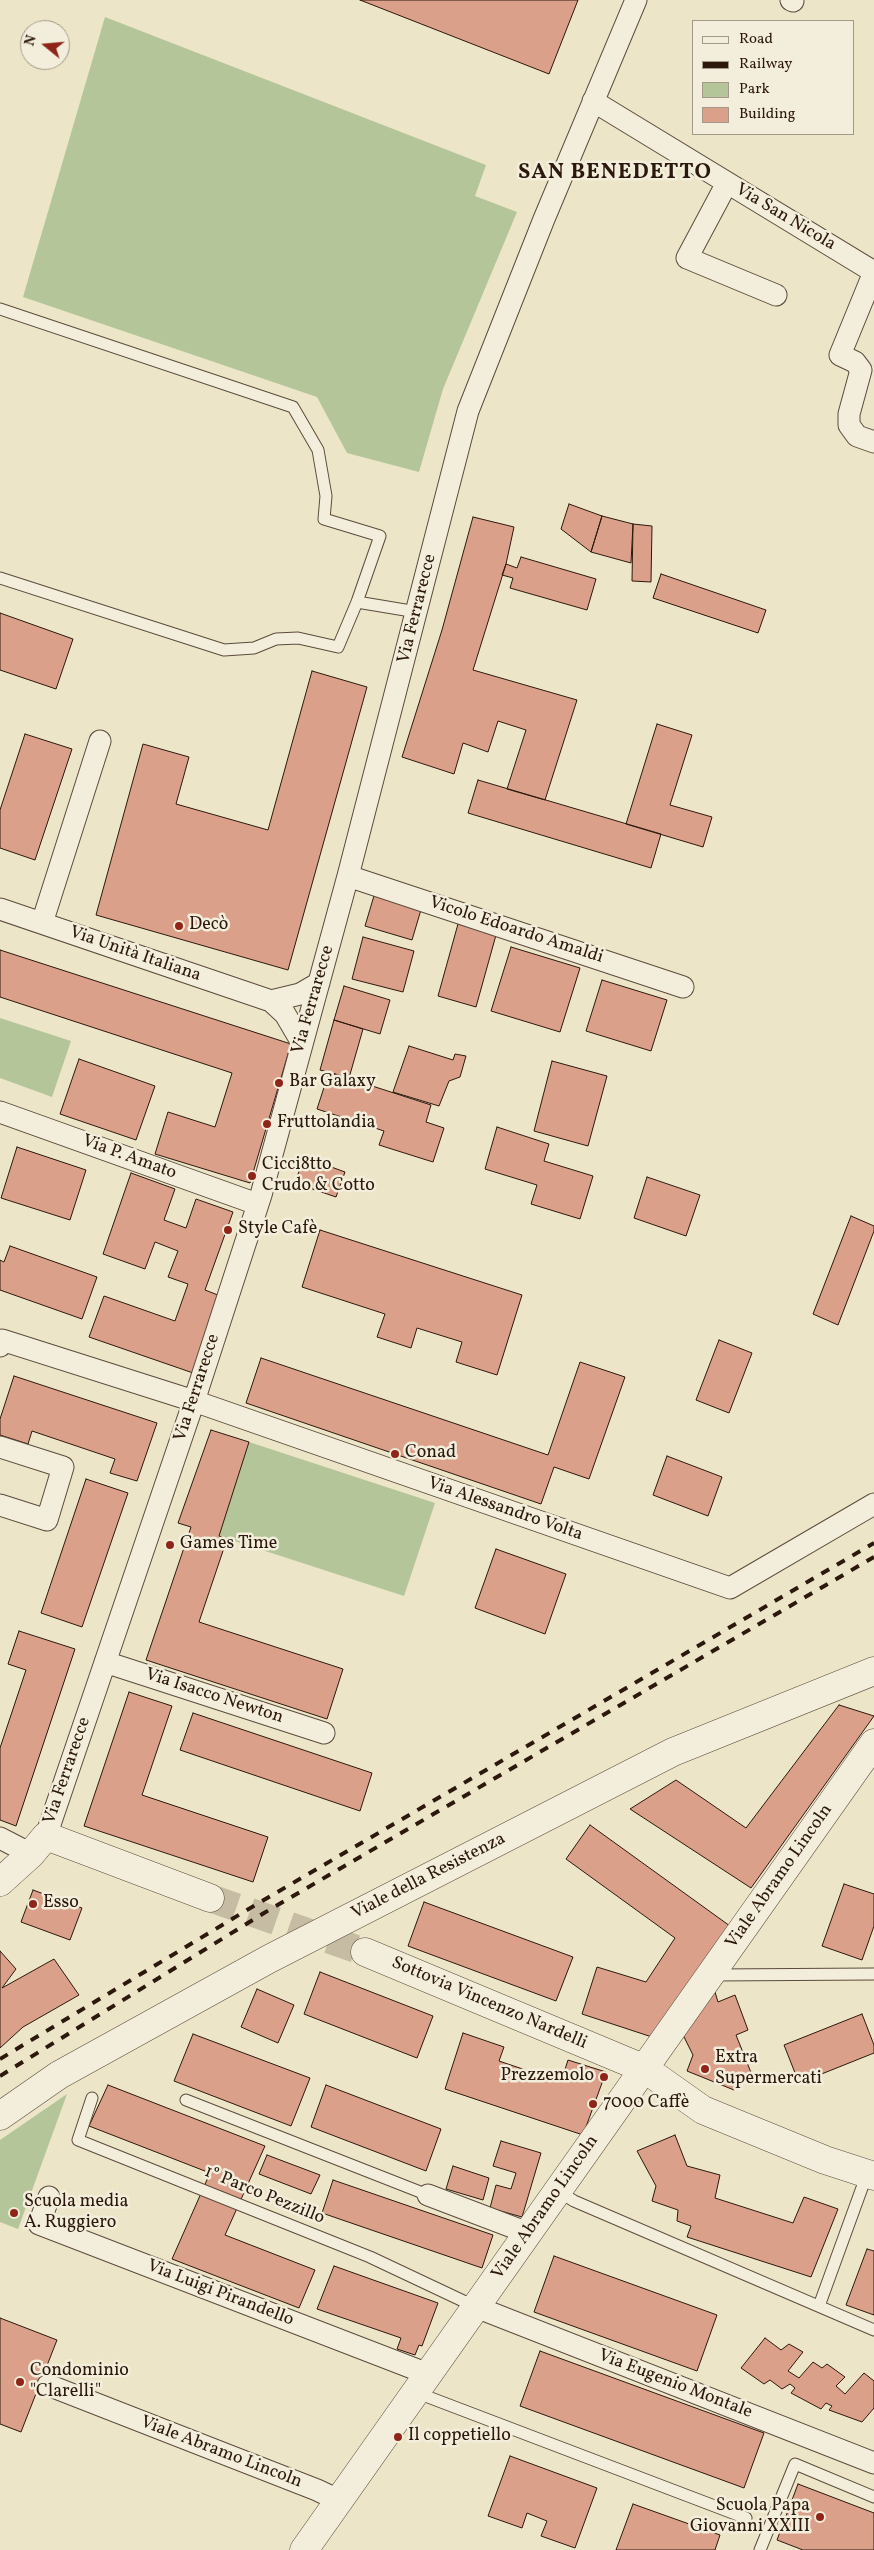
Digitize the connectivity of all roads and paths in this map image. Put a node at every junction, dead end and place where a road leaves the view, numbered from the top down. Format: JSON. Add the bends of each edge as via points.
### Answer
{"nodes":[{"id":1,"x":636,"y":0,"type":"edge"},
{"id":2,"x":593,"y":101,"type":"junction"},
{"id":3,"x":727,"y":183,"type":"junction"},
{"id":4,"x":874,"y":272,"type":"edge"},
{"id":5,"x":776,"y":295,"type":"dead end"},
{"id":6,"x":0,"y":309,"type":"edge"},
{"id":7,"x":874,"y":442,"type":"edge"},
{"id":8,"x":0,"y":578,"type":"edge"},
{"id":9,"x":358,"y":602,"type":"junction"},
{"id":10,"x":417,"y":612,"type":"junction"},
{"id":11,"x":100,"y":742,"type":"dead end"},
{"id":12,"x":348,"y":876,"type":"junction"},
{"id":13,"x":0,"y":909,"type":"edge"},
{"id":14,"x":42,"y":923,"type":"junction"},
{"id":15,"x":319,"y":983,"type":"junction"},
{"id":16,"x":684,"y":987,"type":"dead end"},
{"id":17,"x":271,"y":1001,"type":"junction"},
{"id":18,"x":302,"y":1043,"type":"junction"},
{"id":19,"x":0,"y":1112,"type":"edge"},
{"id":20,"x":257,"y":1204,"type":"junction"},
{"id":21,"x":0,"y":1346,"type":"edge"},
{"id":22,"x":194,"y":1401,"type":"junction"},
{"id":23,"x":0,"y":1447,"type":"edge"},
{"id":24,"x":874,"y":1504,"type":"edge"},
{"id":25,"x":0,"y":1505,"type":"edge"},
{"id":26,"x":105,"y":1662,"type":"junction"},
{"id":27,"x":874,"y":1671,"type":"edge"},
{"id":28,"x":324,"y":1733,"type":"dead end"},
{"id":29,"x":874,"y":1743,"type":"edge"},
{"id":30,"x":0,"y":1838,"type":"edge"},
{"id":31,"x":39,"y":1845,"type":"junction"},
{"id":32,"x":0,"y":1882,"type":"edge"},
{"id":33,"x":210,"y":1898,"type":"tunnel mouth"},
{"id":34,"x":365,"y":1952,"type":"tunnel mouth"},
{"id":35,"x":874,"y":1974,"type":"edge"},
{"id":36,"x":712,"y":1975,"type":"junction"},
{"id":37,"x":614,"y":2056,"type":"junction"},
{"id":38,"x":645,"y":2069,"type":"junction"},
{"id":39,"x":629,"y":2091,"type":"junction"},
{"id":40,"x":92,"y":2098,"type":"dead end"},
{"id":41,"x":186,"y":2100,"type":"dead end"},
{"id":42,"x":703,"y":2110,"type":"junction"},
{"id":43,"x":0,"y":2116,"type":"edge"},
{"id":44,"x":871,"y":2175,"type":"edge"},
{"id":45,"x":558,"y":2192,"type":"junction"},
{"id":46,"x":428,"y":2195,"type":"joint"},
{"id":47,"x":48,"y":2197,"type":"dead end"},
{"id":48,"x":528,"y":2233,"type":"junction"},
{"id":49,"x":820,"y":2306,"type":"junction"},
{"id":50,"x":476,"y":2307,"type":"junction"},
{"id":51,"x":874,"y":2330,"type":"edge"},
{"id":52,"x":421,"y":2383,"type":"junction"},
{"id":53,"x":48,"y":2384,"type":"dead end"},
{"id":54,"x":874,"y":2463,"type":"edge"},
{"id":55,"x":874,"y":2497,"type":"edge"},
{"id":56,"x":338,"y":2500,"type":"junction"},
{"id":57,"x":746,"y":2518,"type":"dead end"},
{"id":58,"x":304,"y":2550,"type":"edge"},
{"id":59,"x":760,"y":2550,"type":"edge"}],
"edges":[{"from":1,"to":2,"type":"street","name":"Via Ferrarecce"},
{"from":2,"to":3,"type":"street","name":"Via San Nicola"},
{"from":2,"to":10,"type":"street","name":"Via Ferrarecce","via":[[468,411]]},
{"from":3,"to":4,"type":"street","name":"Via San Nicola"},
{"from":3,"to":5,"type":"street","via":[[687,258]]},
{"from":4,"to":7,"type":"street","via":[[840,355],[855,362],[861,370],[849,425],[857,436]]},
{"from":6,"to":9,"type":"lane","via":[[293,407],[318,450],[326,496],[324,519],[380,536]]},
{"from":8,"to":9,"type":"lane","via":[[224,650],[254,648],[276,639],[298,638],[338,647]]},
{"from":9,"to":10,"type":"lane"},
{"from":10,"to":12,"type":"street","name":"Via Ferrarecce"},
{"from":11,"to":14,"type":"street"},
{"from":12,"to":15,"type":"street","name":"Via Ferrarecce"},
{"from":12,"to":16,"type":"street","name":"Vicolo Edoardo Amaldi"},
{"from":13,"to":14,"type":"street","name":"Via Unità Italiana"},
{"from":14,"to":17,"type":"street","name":"Via Unità Italiana"},
{"from":15,"to":17,"type":"street","via":[[300,994]]},
{"from":15,"to":18,"type":"street","name":"Via Ferrarecce"},
{"from":17,"to":18,"type":"street","name":"Via Unità Italiana","via":[[285,1014]]},
{"from":18,"to":20,"type":"street","name":"Via Ferrarecce"},
{"from":19,"to":20,"type":"street","name":"Via P. Amato"},
{"from":20,"to":22,"type":"street","name":"Via Ferrarecce"},
{"from":21,"to":22,"type":"street","name":"Via Alessandro Volta","via":[[2,1340]]},
{"from":22,"to":24,"type":"street","name":"Via Alessandro Volta","via":[[730,1588]]},
{"from":22,"to":26,"type":"street","name":"Via Ferrarecce"},
{"from":23,"to":25,"type":"street","via":[[64,1467],[47,1520]]},
{"from":26,"to":28,"type":"street","name":"Via Isacco Newton"},
{"from":26,"to":31,"type":"street","name":"Via Ferrarecce"},
{"from":27,"to":43,"type":"street","name":"Viale della Resistenza","via":[[673,1752],[269,1959],[59,2075]]},
{"from":29,"to":36,"type":"street","name":"Viale Abramo Lincoln"},
{"from":30,"to":31,"type":"street"},
{"from":31,"to":32,"type":"street"},
{"from":31,"to":33,"type":"street"},
{"from":34,"to":37,"type":"street","name":"Sottovia Vincenzo Nardelli"},
{"from":35,"to":36,"type":"lane"},
{"from":36,"to":38,"type":"street","name":"Viale Abramo Lincoln"},
{"from":37,"to":38,"type":"street","name":"Sottovia Vincenzo Nardelli"},
{"from":37,"to":39,"type":"street"},
{"from":38,"to":39,"type":"street","name":"Viale Abramo Lincoln"},
{"from":38,"to":42,"type":"street","name":"Sottovia Vincenzo Nardelli"},
{"from":39,"to":42,"type":"street"},
{"from":39,"to":45,"type":"street","name":"Viale Abramo Lincoln"},
{"from":40,"to":50,"type":"lane","name":"1° Parco Pezzillo","via":[[78,2140],[370,2257]]},
{"from":41,"to":46,"type":"lane"},
{"from":42,"to":44,"type":"street","via":[[825,2160]]},
{"from":44,"to":49,"type":"lane"},
{"from":45,"to":48,"type":"street","name":"Viale Abramo Lincoln"},
{"from":45,"to":49,"type":"lane"},
{"from":46,"to":48,"type":"street"},
{"from":47,"to":52,"type":"street","name":"Via Luigi Pirandello","via":[[39,2224]]},
{"from":48,"to":50,"type":"street","name":"Viale Abramo Lincoln"},
{"from":49,"to":51,"type":"lane"},
{"from":50,"to":52,"type":"street","name":"Viale Abramo Lincoln"},
{"from":50,"to":54,"type":"street","name":"Via Eugenio Montale"},
{"from":52,"to":56,"type":"street","name":"Viale Abramo Lincoln"},
{"from":52,"to":57,"type":"lane"},
{"from":53,"to":56,"type":"street","name":"Viale Abramo Lincoln"},
{"from":55,"to":59,"type":"lane","via":[[795,2464]]},
{"from":56,"to":58,"type":"street","name":"Viale Abramo Lincoln"}]}
